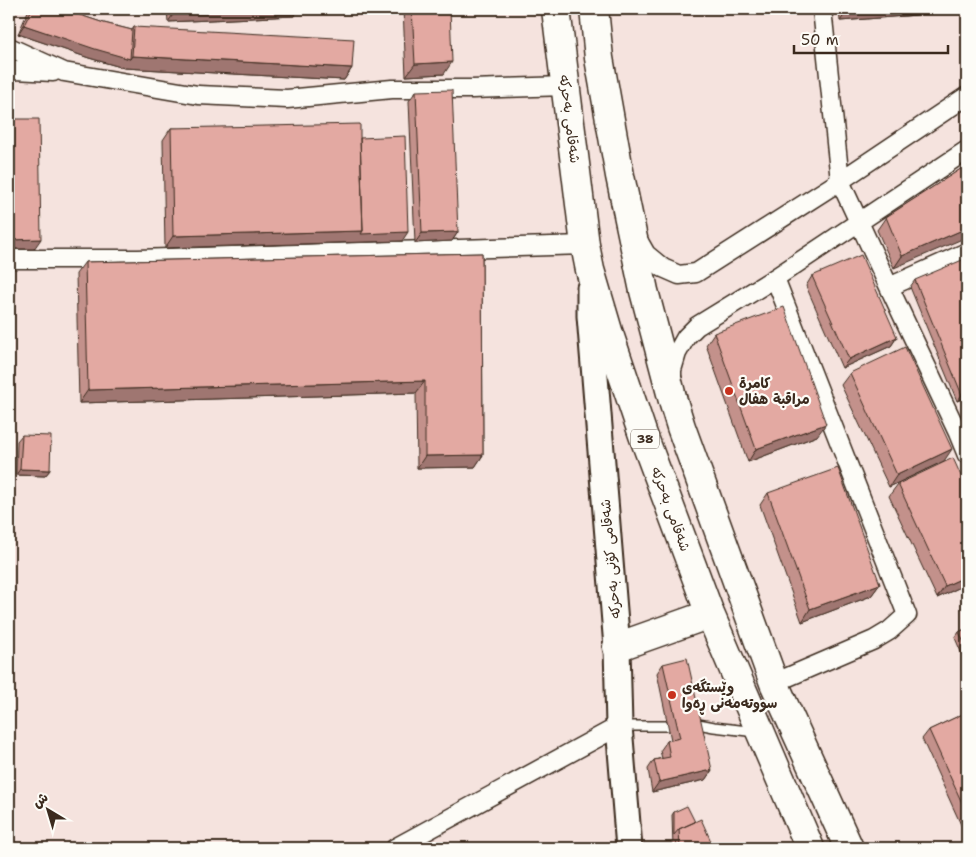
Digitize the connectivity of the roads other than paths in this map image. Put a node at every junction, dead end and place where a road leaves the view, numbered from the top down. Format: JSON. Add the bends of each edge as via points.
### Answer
{"nodes":[{"id":1,"x":556,"y":9,"type":"edge"},
{"id":2,"x":594,"y":9,"type":"edge"},
{"id":3,"x":822,"y":9,"type":"edge"},
{"id":4,"x":9,"y":47,"type":"edge"},
{"id":5,"x":9,"y":71,"type":"edge"},
{"id":6,"x":64,"y":72,"type":"junction"},
{"id":7,"x":566,"y":86,"type":"junction"},
{"id":8,"x":967,"y":96,"type":"edge"},
{"id":9,"x":967,"y":150,"type":"edge"},
{"id":10,"x":840,"y":181,"type":"junction"},
{"id":11,"x":859,"y":221,"type":"junction"},
{"id":12,"x":631,"y":227,"type":"junction"},
{"id":13,"x":967,"y":252,"type":"edge"},
{"id":14,"x":588,"y":257,"type":"junction"},
{"id":15,"x":9,"y":259,"type":"edge"},
{"id":16,"x":775,"y":278,"type":"junction"},
{"id":17,"x":888,"y":287,"type":"junction"},
{"id":18,"x":673,"y":401,"type":"junction"},
{"id":19,"x":962,"y":431,"type":"edge"},
{"id":20,"x":967,"y":455,"type":"edge"},
{"id":21,"x":710,"y":614,"type":"junction"},
{"id":22,"x":617,"y":647,"type":"junction"},
{"id":23,"x":774,"y":683,"type":"junction"},
{"id":24,"x":693,"y":723,"type":"edge"},
{"id":25,"x":619,"y":726,"type":"junction"},
{"id":26,"x":668,"y":726,"type":"dead end"},
{"id":27,"x":761,"y":732,"type":"junction"},
{"id":28,"x":394,"y":848,"type":"edge"},
{"id":29,"x":629,"y":848,"type":"edge"},
{"id":30,"x":810,"y":848,"type":"edge"},
{"id":31,"x":849,"y":848,"type":"edge"}],
"edges":[{"from":1,"to":7,"type":"main road","name":"شەقامی بەحرکە","number":"38"},
{"from":2,"to":12,"type":"main road","via":[[599,58]]},
{"from":3,"to":10,"type":"street"},
{"from":4,"to":6,"type":"street"},
{"from":5,"to":6,"type":"street"},
{"from":6,"to":7,"type":"street","via":[[198,96],[288,99],[392,89]]},
{"from":7,"to":14,"type":"main road","name":"شەقامی بەحرکە","number":"38"},
{"from":8,"to":10,"type":"street"},
{"from":9,"to":11,"type":"street"},
{"from":10,"to":11,"type":"street"},
{"from":10,"to":12,"type":"street","via":[[696,273],[678,275],[663,268],[646,254]]},
{"from":11,"to":16,"type":"street"},
{"from":11,"to":17,"type":"street"},
{"from":12,"to":18,"type":"main road"},
{"from":13,"to":17,"type":"street"},
{"from":14,"to":15,"type":"street"},
{"from":14,"to":21,"type":"main road","name":"شەقامی بەحرکە","number":"38","via":[[621,373]]},
{"from":14,"to":22,"type":"street","name":"شەقامی کۆنی بەحرکە"},
{"from":16,"to":18,"type":"street","via":[[697,326],[686,337],[672,370]]},
{"from":16,"to":23,"type":"street","via":[[907,615],[874,640]]},
{"from":17,"to":19,"type":"street"},
{"from":18,"to":23,"type":"main road"},
{"from":19,"to":20,"type":"street"},
{"from":21,"to":22,"type":"main road"},
{"from":21,"to":27,"type":"main road","name":"شەقامی بەحرکە","number":"38"},
{"from":22,"to":25,"type":"street","name":"شەقامی کۆنی بەحرکە"},
{"from":23,"to":31,"type":"main road"},
{"from":24,"to":27,"type":"lane"},
{"from":25,"to":26,"type":"lane"},
{"from":25,"to":28,"type":"street"},
{"from":25,"to":29,"type":"street","name":"شەقامی کۆنی بەحرکە"},
{"from":27,"to":30,"type":"main road","name":"شەقامی بەحرکە","number":"38"}]}
